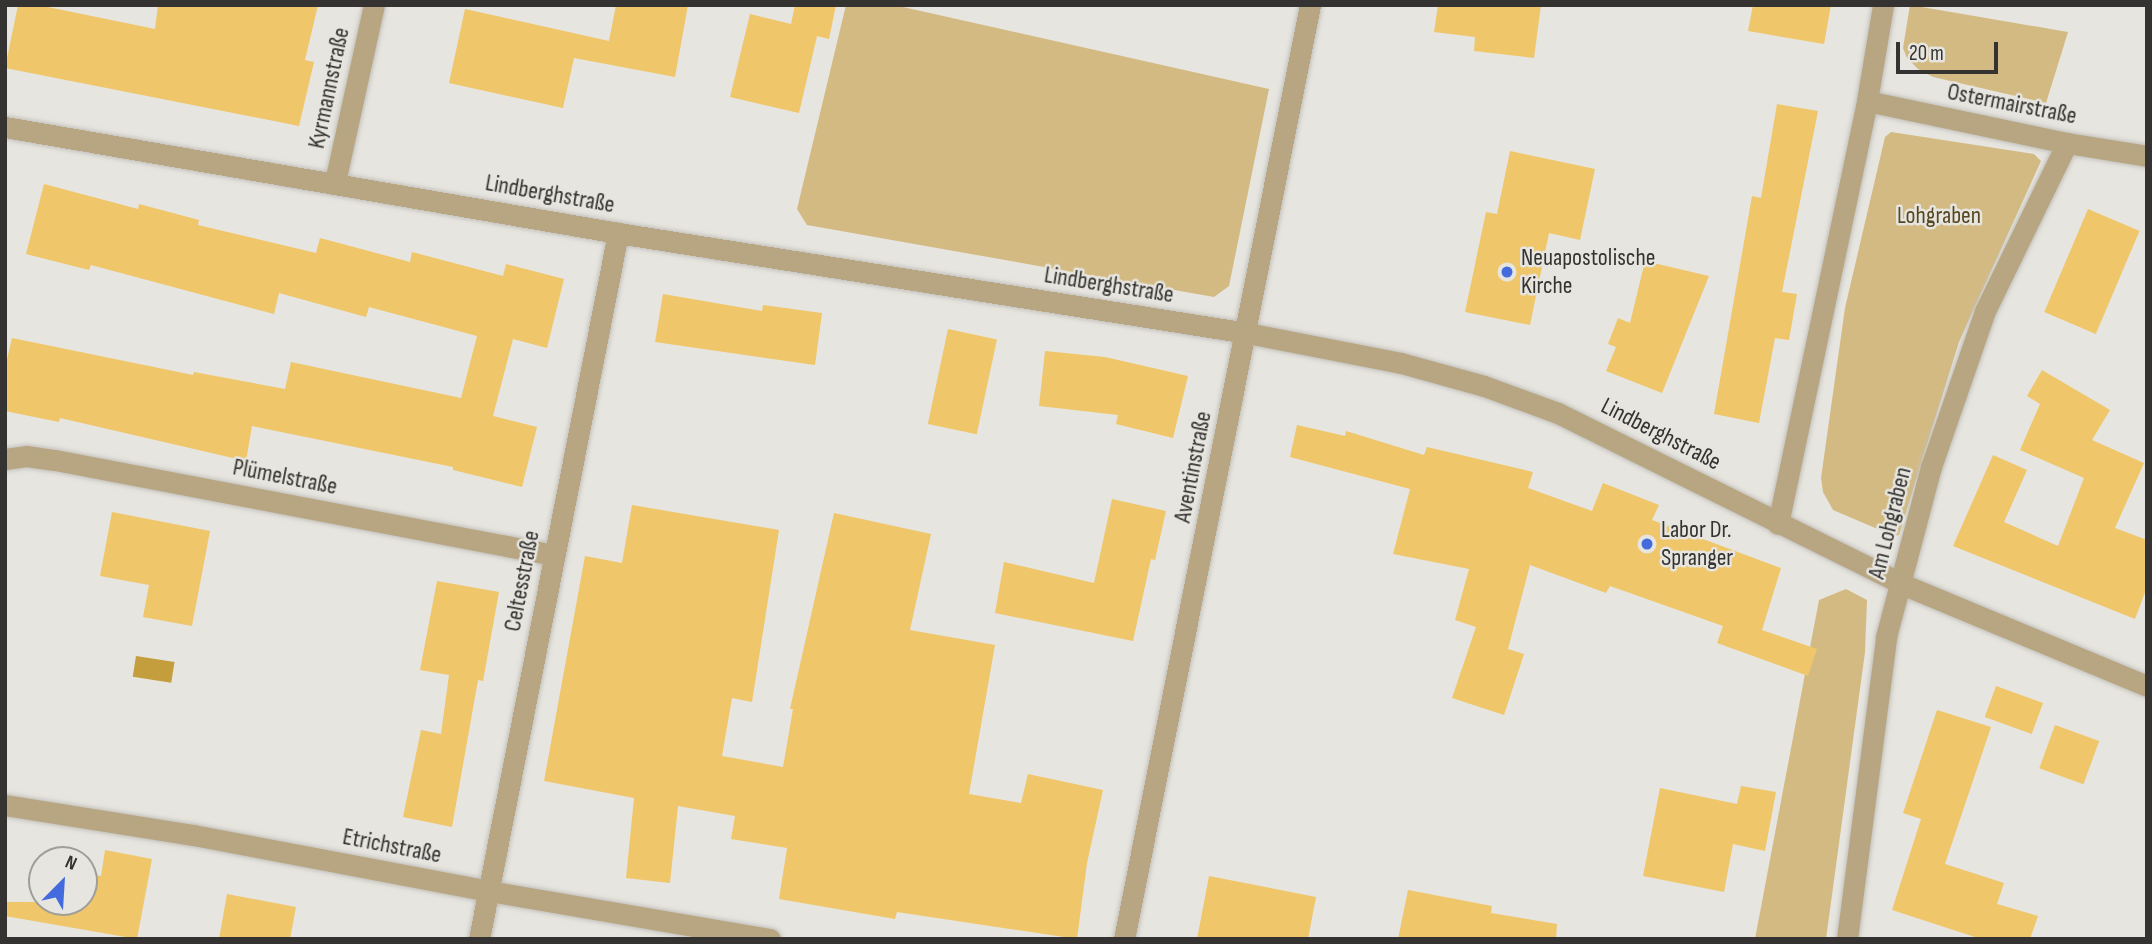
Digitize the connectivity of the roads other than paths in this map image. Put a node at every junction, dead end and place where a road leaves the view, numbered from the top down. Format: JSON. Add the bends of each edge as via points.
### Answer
{"nodes":[{"id":1,"x":374,"y":5,"type":"edge"},
{"id":2,"x":1310,"y":5,"type":"edge"},
{"id":3,"x":1883,"y":5,"type":"edge"},
{"id":4,"x":1867,"y":101,"type":"junction"},
{"id":5,"x":5,"y":128,"type":"edge"},
{"id":6,"x":2067,"y":143,"type":"junction"},
{"id":7,"x":2147,"y":156,"type":"edge"},
{"id":8,"x":335,"y":182,"type":"junction"},
{"id":9,"x":618,"y":233,"type":"junction"},
{"id":10,"x":1247,"y":333,"type":"junction"},
{"id":11,"x":5,"y":459,"type":"edge"},
{"id":12,"x":1778,"y":524,"type":"junction"},
{"id":13,"x":554,"y":555,"type":"junction"},
{"id":14,"x":1902,"y":584,"type":"junction"},
{"id":15,"x":2147,"y":686,"type":"edge"},
{"id":16,"x":5,"y":805,"type":"edge"},
{"id":17,"x":489,"y":891,"type":"junction"},
{"id":18,"x":479,"y":939,"type":"edge"},
{"id":19,"x":769,"y":939,"type":"edge"},
{"id":20,"x":1124,"y":939,"type":"edge"},
{"id":21,"x":1847,"y":939,"type":"edge"}],
"edges":[{"from":1,"to":8,"type":"street","name":"Kyrmannstraße"},
{"from":2,"to":10,"type":"street","name":"Aventinstraße"},
{"from":3,"to":4,"type":"street"},
{"from":4,"to":6,"type":"street","name":"Ostermairstraße"},
{"from":4,"to":12,"type":"street"},
{"from":5,"to":8,"type":"street","name":"Lindberghstraße"},
{"from":6,"to":7,"type":"street","name":"Ostermairstraße"},
{"from":6,"to":14,"type":"street","name":"Am Lohgraben","via":[[1985,311],[1931,467]]},
{"from":8,"to":9,"type":"street","name":"Lindberghstraße"},
{"from":9,"to":10,"type":"street","name":"Lindberghstraße"},
{"from":9,"to":13,"type":"street","name":"Celtesstraße"},
{"from":10,"to":12,"type":"street","name":"Lindberghstraße","via":[[1401,363],[1523,399],[1603,433]]},
{"from":10,"to":20,"type":"street","name":"Aventinstraße"},
{"from":11,"to":13,"type":"street","name":"Plümelstraße","via":[[55,460]]},
{"from":12,"to":14,"type":"street","name":"Lindberghstraße"},
{"from":13,"to":17,"type":"street","name":"Celtesstraße"},
{"from":14,"to":15,"type":"street","name":"Lindberghstraße"},
{"from":14,"to":21,"type":"street","name":"Am Lohgraben","via":[[1886,638]]},
{"from":16,"to":17,"type":"street","name":"Etrichstraße"},
{"from":17,"to":18,"type":"street","name":"Celtesstraße"},
{"from":17,"to":19,"type":"street","name":"Etrichstraße"}]}
